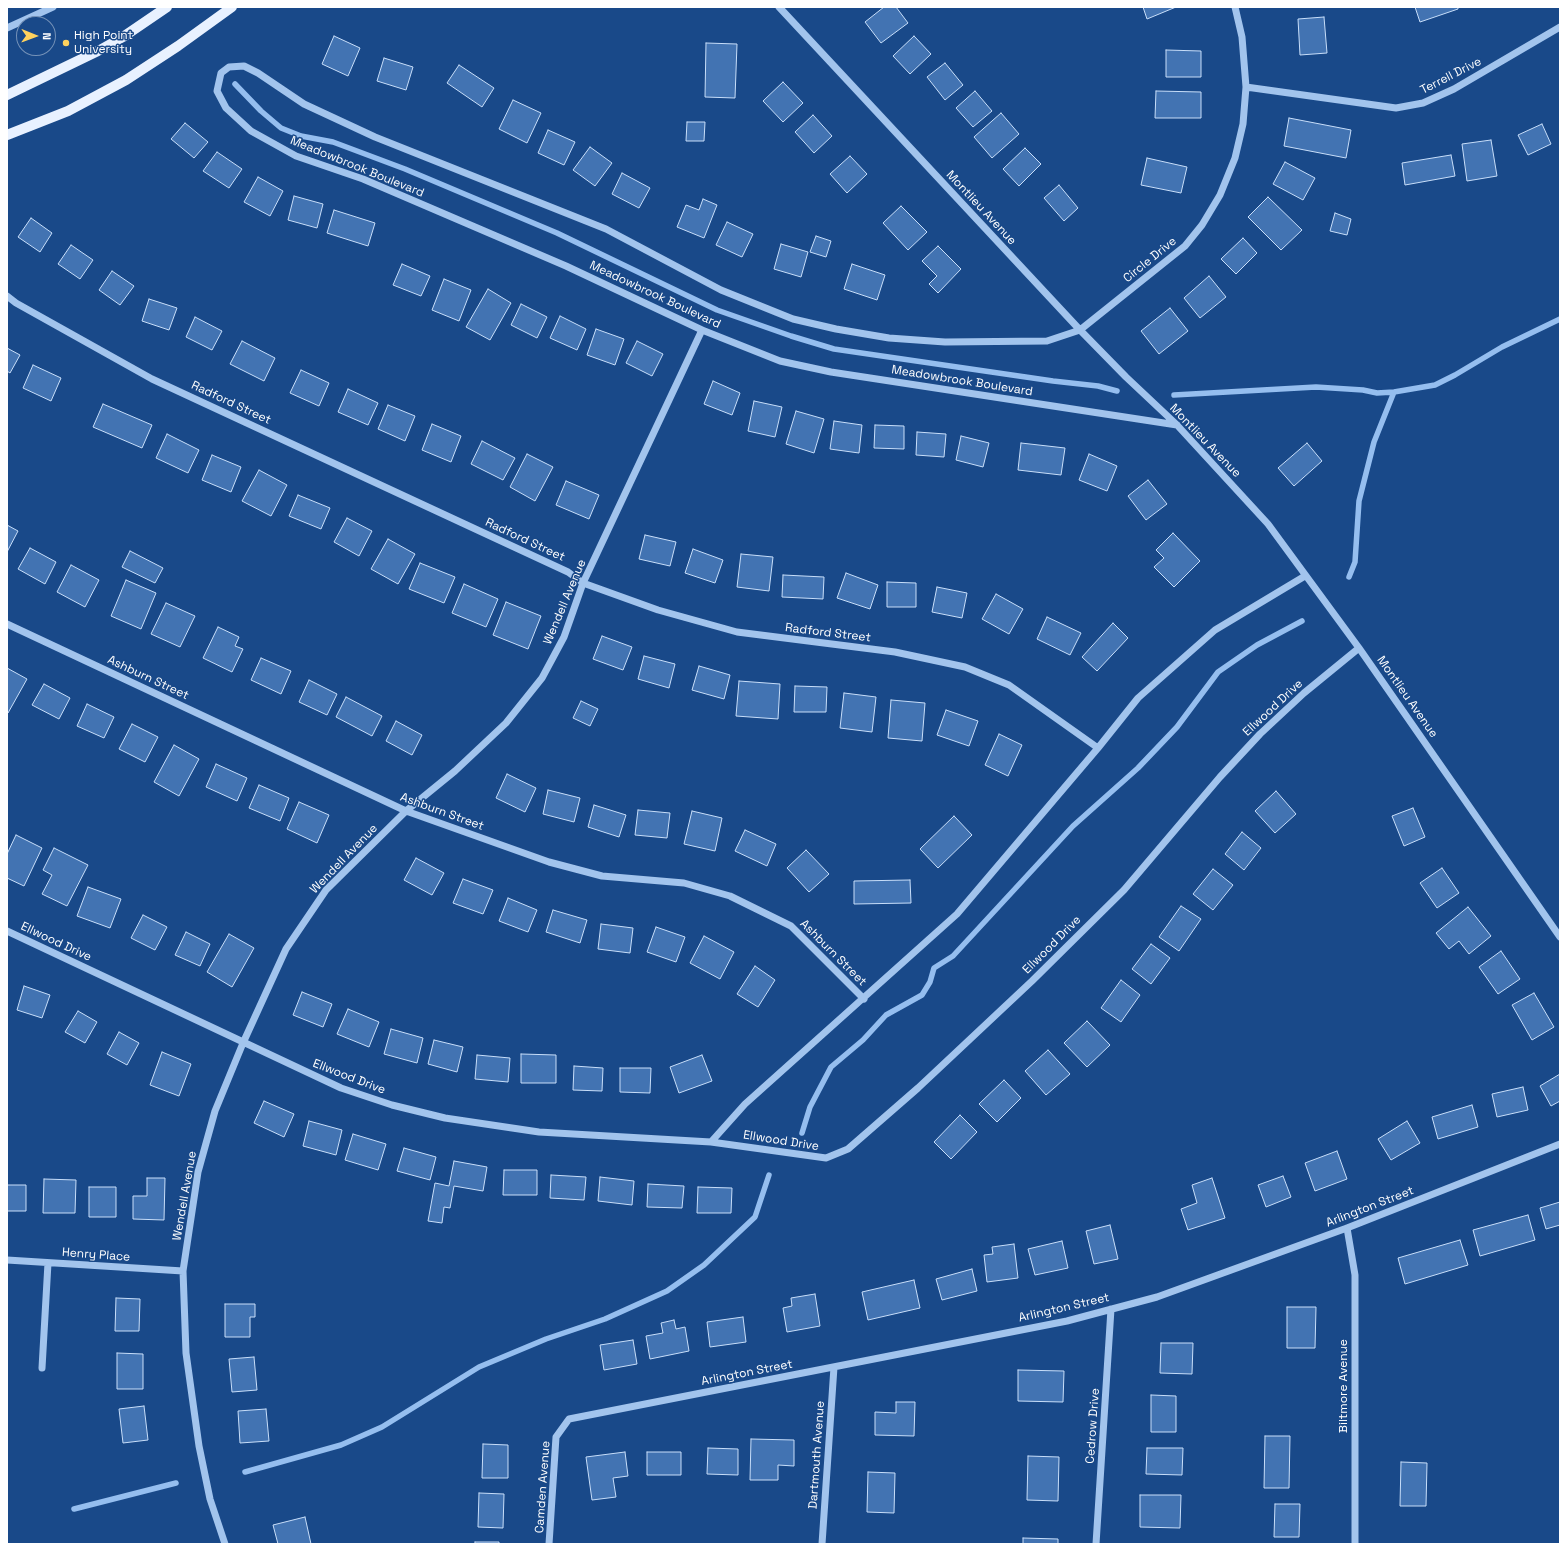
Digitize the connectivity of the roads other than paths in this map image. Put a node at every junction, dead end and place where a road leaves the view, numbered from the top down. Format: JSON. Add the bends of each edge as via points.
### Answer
{"nodes":[{"id":1,"x":53,"y":7,"type":"edge"},
{"id":2,"x":167,"y":7,"type":"edge"},
{"id":3,"x":232,"y":7,"type":"edge"},
{"id":4,"x":779,"y":7,"type":"edge"},
{"id":5,"x":1235,"y":7,"type":"edge"},
{"id":6,"x":1560,"y":27,"type":"edge"},
{"id":7,"x":7,"y":28,"type":"edge"},
{"id":8,"x":1246,"y":87,"type":"junction"},
{"id":9,"x":7,"y":95,"type":"edge"},
{"id":10,"x":7,"y":135,"type":"edge"},
{"id":11,"x":7,"y":296,"type":"edge"},
{"id":12,"x":702,"y":330,"type":"junction"},
{"id":13,"x":1080,"y":330,"type":"junction"},
{"id":14,"x":1177,"y":426,"type":"junction"},
{"id":15,"x":1305,"y":576,"type":"junction"},
{"id":16,"x":583,"y":583,"type":"junction"},
{"id":17,"x":7,"y":624,"type":"edge"},
{"id":18,"x":1360,"y":648,"type":"junction"},
{"id":19,"x":1098,"y":748,"type":"junction"},
{"id":20,"x":406,"y":811,"type":"junction"},
{"id":21,"x":7,"y":931,"type":"edge"},
{"id":22,"x":1560,"y":937,"type":"edge"},
{"id":23,"x":864,"y":999,"type":"junction"},
{"id":24,"x":243,"y":1043,"type":"junction"},
{"id":25,"x":711,"y":1142,"type":"junction"},
{"id":26,"x":1560,"y":1144,"type":"edge"},
{"id":27,"x":1347,"y":1228,"type":"junction"},
{"id":28,"x":7,"y":1260,"type":"edge"},
{"id":29,"x":48,"y":1263,"type":"junction"},
{"id":30,"x":183,"y":1271,"type":"junction"},
{"id":31,"x":1111,"y":1309,"type":"junction"},
{"id":32,"x":834,"y":1367,"type":"junction"},
{"id":33,"x":42,"y":1368,"type":"dead end"},
{"id":34,"x":560,"y":1432,"type":"joint"},
{"id":35,"x":225,"y":1544,"type":"edge"},
{"id":36,"x":549,"y":1544,"type":"edge"},
{"id":37,"x":822,"y":1544,"type":"edge"},
{"id":38,"x":1096,"y":1544,"type":"edge"},
{"id":39,"x":1355,"y":1544,"type":"edge"}],
"edges":[{"from":1,"to":7,"type":"street"},
{"from":2,"to":9,"type":"main road","via":[[98,51]]},
{"from":3,"to":10,"type":"main road","via":[[126,80],[68,111]]},
{"from":4,"to":13,"type":"street","name":"Montlieu Avenue"},
{"from":5,"to":8,"type":"street","name":"Circle Drive","via":[[1242,37]]},
{"from":6,"to":8,"type":"street","name":"Terrell Drive","via":[[1454,89],[1423,103],[1396,108]]},
{"from":8,"to":13,"type":"street","name":"Circle Drive","via":[[1243,124],[1235,158],[1220,195],[1202,225],[1185,246]]},
{"from":11,"to":16,"type":"street","name":"Radford Street","via":[[152,379],[568,572]]},
{"from":12,"to":13,"type":"street","name":"Meadowbrook Boulevard","via":[[566,266],[363,179],[296,156],[273,144],[251,131],[226,108],[217,91],[221,73],[229,67],[244,66],[304,104],[375,137],[606,229],[721,290],[793,319],[889,338],[945,342],[1047,341]]},
{"from":12,"to":14,"type":"street","name":"Meadowbrook Boulevard","via":[[780,361],[831,372]]},
{"from":12,"to":16,"type":"street","name":"Wendell Avenue"},
{"from":13,"to":14,"type":"street","name":"Montlieu Avenue"},
{"from":14,"to":15,"type":"street","name":"Montlieu Avenue","via":[[1268,524]]},
{"from":15,"to":18,"type":"street","name":"Montlieu Avenue"},
{"from":15,"to":19,"type":"street","name":"Ellwood Drive","via":[[1215,630],[1138,698]]},
{"from":16,"to":19,"type":"street","name":"Radford Street","via":[[658,610],[737,632],[895,652],[965,667],[1010,685]]},
{"from":16,"to":20,"type":"street","name":"Wendell Avenue","via":[[564,637],[542,678],[506,723],[455,771]]},
{"from":17,"to":20,"type":"street","name":"Ashburn Street"},
{"from":18,"to":22,"type":"street","name":"Montlieu Avenue"},
{"from":18,"to":25,"type":"street","name":"Ellwood Drive","via":[[1304,693],[1260,734],[1124,890],[918,1088],[848,1149],[826,1158]]},
{"from":19,"to":23,"type":"street","name":"Ellwood Drive","via":[[958,914]]},
{"from":20,"to":23,"type":"street","name":"Ashburn Street","via":[[549,862],[602,876],[684,883],[730,896],[791,926]]},
{"from":20,"to":24,"type":"street","name":"Wendell Avenue","via":[[326,890],[286,949]]},
{"from":21,"to":24,"type":"street","name":"Ellwood Drive"},
{"from":23,"to":25,"type":"street","name":"Ellwood Drive","via":[[745,1104]]},
{"from":24,"to":25,"type":"street","name":"Ellwood Drive","via":[[341,1088],[392,1105],[445,1118],[539,1132]]},
{"from":24,"to":30,"type":"street","name":"Wendell Avenue","via":[[216,1111],[198,1172]]},
{"from":26,"to":27,"type":"street","name":"Arlington Street"},
{"from":27,"to":31,"type":"street","name":"Arlington Street","via":[[1157,1297]]},
{"from":27,"to":39,"type":"street","name":"Biltmore Avenue","via":[[1355,1275]]},
{"from":28,"to":29,"type":"street","name":"Henry Place"},
{"from":29,"to":30,"type":"street","name":"Henry Place"},
{"from":29,"to":33,"type":"street"},
{"from":30,"to":35,"type":"street","name":"Wendell Avenue","via":[[186,1353],[199,1446],[210,1498]]},
{"from":31,"to":32,"type":"street","name":"Arlington Street","via":[[1067,1321]]},
{"from":31,"to":38,"type":"street","name":"Cedrow Drive"},
{"from":32,"to":34,"type":"street","name":"Arlington Street","via":[[569,1419]]},
{"from":32,"to":37,"type":"street","name":"Dartmouth Avenue"},
{"from":34,"to":36,"type":"street","name":"Camden Avenue","via":[[556,1437]]}]}
